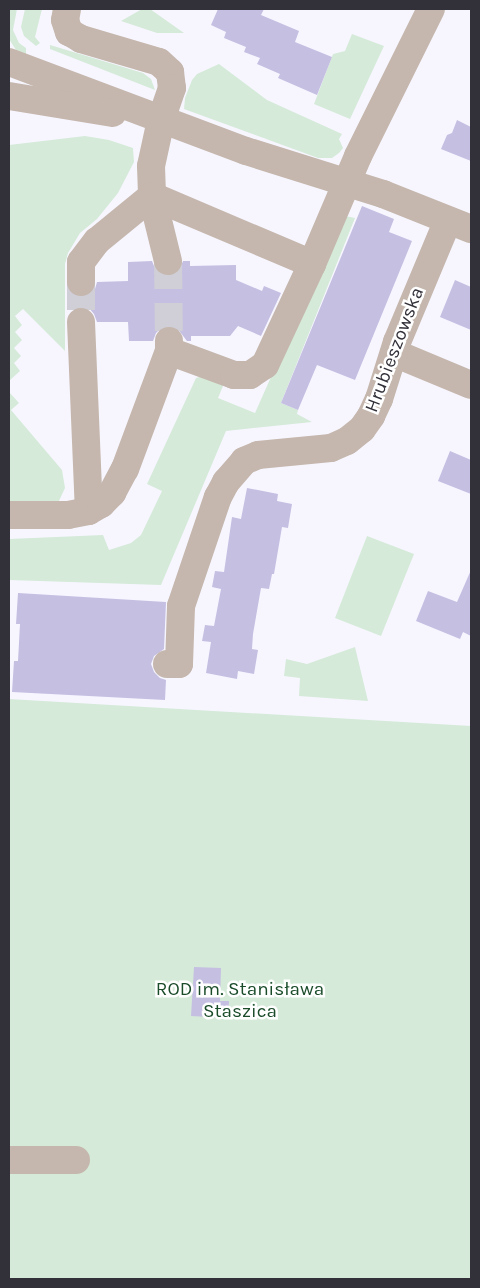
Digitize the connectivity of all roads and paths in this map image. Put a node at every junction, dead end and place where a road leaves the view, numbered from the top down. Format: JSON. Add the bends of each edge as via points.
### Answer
{"nodes":[{"id":1,"x":67,"y":9,"type":"edge"},
{"id":2,"x":431,"y":9,"type":"edge"},
{"id":3,"x":9,"y":62,"type":"edge"},
{"id":4,"x":9,"y":96,"type":"edge"},
{"id":5,"x":161,"y":120,"type":"junction"},
{"id":6,"x":343,"y":189,"type":"junction"},
{"id":7,"x":152,"y":196,"type":"junction"},
{"id":8,"x":460,"y":225,"type":"edge"},
{"id":9,"x":168,"y":261,"type":"tunnel mouth"},
{"id":10,"x":312,"y":264,"type":"junction"},
{"id":11,"x":81,"y":282,"type":"tunnel mouth"},
{"id":12,"x":81,"y":322,"type":"tunnel mouth"},
{"id":13,"x":394,"y":353,"type":"junction"},
{"id":14,"x":471,"y":384,"type":"edge"},
{"id":15,"x":79,"y":513,"type":"junction"},
{"id":16,"x":9,"y":515,"type":"edge"},
{"id":17,"x":167,"y":664,"type":"dead end"},
{"id":18,"x":9,"y":1160,"type":"edge"},
{"id":19,"x":76,"y":1160,"type":"dead end"}],
"edges":[{"from":1,"to":5,"type":"street","via":[[64,20],[69,32],[81,39],[159,62],[170,72],[172,88]]},
{"from":2,"to":6,"type":"street"},
{"from":3,"to":5,"type":"street","name":"Hrubieszowska"},
{"from":4,"to":5,"type":"street","name":"Hrubieszowska"},
{"from":5,"to":6,"type":"street","name":"Hrubieszowska"},
{"from":5,"to":7,"type":"street","via":[[151,166]]},
{"from":6,"to":8,"type":"street","name":"Hrubieszowska","via":[[383,194]]},
{"from":6,"to":10,"type":"street"},
{"from":7,"to":9,"type":"street"},
{"from":7,"to":10,"type":"street"},
{"from":7,"to":11,"type":"street","via":[[97,241],[81,262]]},
{"from":8,"to":13,"type":"street","name":"Hrubieszowska","via":[[421,282]]},
{"from":10,"to":15,"type":"street","via":[[265,364],[250,375],[234,375],[169,346],[125,469],[101,504]]},
{"from":12,"to":15,"type":"street"},
{"from":13,"to":14,"type":"street"},
{"from":13,"to":17,"type":"street","name":"Hrubieszowska","via":[[371,416],[362,429],[330,448],[258,456],[244,461],[226,482],[180,606],[179,664]]},
{"from":15,"to":16,"type":"street"},
{"from":18,"to":19,"type":"street"}]}
